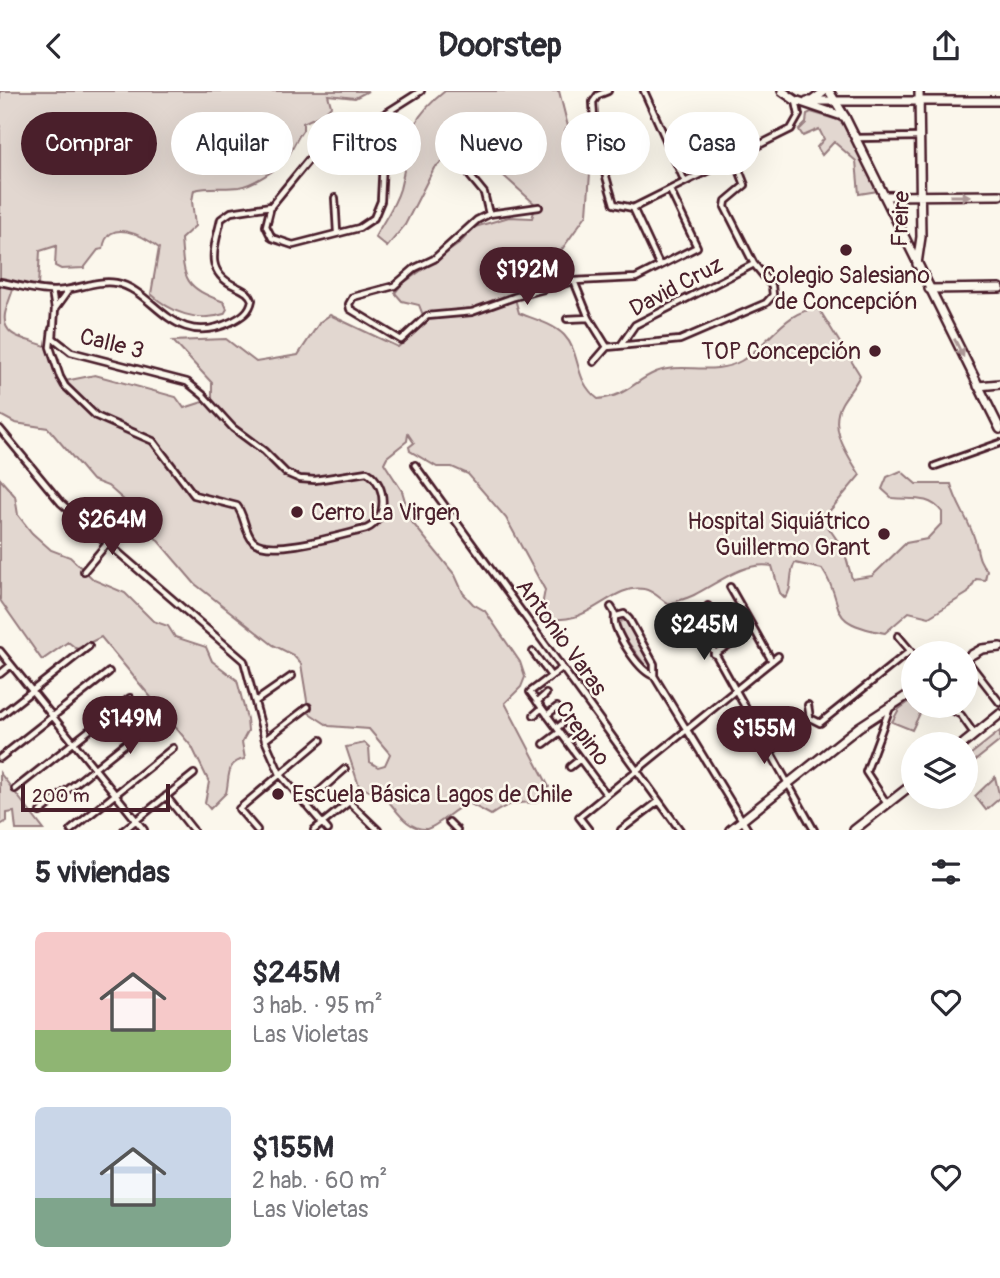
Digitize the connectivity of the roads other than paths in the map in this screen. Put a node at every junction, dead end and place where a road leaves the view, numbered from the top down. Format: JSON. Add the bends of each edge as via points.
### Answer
{"nodes":[{"id":1,"x":421,"y":91,"type":"edge"},
{"id":2,"x":608,"y":91,"type":"edge"},
{"id":3,"x":644,"y":91,"type":"edge"},
{"id":4,"x":782,"y":91,"type":"edge"},
{"id":5,"x":827,"y":91,"type":"edge"},
{"id":6,"x":919,"y":91,"type":"edge"},
{"id":7,"x":602,"y":92,"type":"edge"},
{"id":8,"x":795,"y":100,"type":"junction"},
{"id":9,"x":809,"y":101,"type":"junction"},
{"id":10,"x":1000,"y":101,"type":"edge"},
{"id":11,"x":835,"y":102,"type":"junction"},
{"id":12,"x":919,"y":102,"type":"junction"},
{"id":13,"x":388,"y":112,"type":"edge"},
{"id":14,"x":594,"y":112,"type":"edge"},
{"id":15,"x":845,"y":117,"type":"junction"},
{"id":16,"x":920,"y":137,"type":"junction"},
{"id":17,"x":856,"y":138,"type":"junction"},
{"id":18,"x":760,"y":144,"type":"edge"},
{"id":19,"x":307,"y":162,"type":"edge"},
{"id":20,"x":381,"y":175,"type":"edge"},
{"id":21,"x":608,"y":175,"type":"edge"},
{"id":22,"x":699,"y":175,"type":"edge"},
{"id":23,"x":741,"y":175,"type":"edge"},
{"id":24,"x":470,"y":176,"type":"dead end"},
{"id":25,"x":685,"y":182,"type":"junction"},
{"id":26,"x":670,"y":190,"type":"junction"},
{"id":27,"x":1000,"y":195,"type":"edge"},
{"id":28,"x":884,"y":196,"type":"junction"},
{"id":29,"x":920,"y":196,"type":"junction"},
{"id":30,"x":335,"y":198,"type":"dead end"},
{"id":31,"x":271,"y":206,"type":"junction"},
{"id":32,"x":539,"y":207,"type":"dead end"},
{"id":33,"x":633,"y":208,"type":"junction"},
{"id":34,"x":489,"y":214,"type":"junction"},
{"id":35,"x":337,"y":232,"type":"junction"},
{"id":36,"x":754,"y":264,"type":"junction"},
{"id":37,"x":917,"y":264,"type":"junction"},
{"id":38,"x":660,"y":266,"type":"junction"},
{"id":39,"x":574,"y":281,"type":"junction"},
{"id":40,"x":0,"y":282,"type":"edge"},
{"id":41,"x":1000,"y":288,"type":"edge"},
{"id":42,"x":929,"y":289,"type":"junction"},
{"id":43,"x":68,"y":290,"type":"junction"},
{"id":44,"x":52,"y":291,"type":"junction"},
{"id":45,"x":55,"y":309,"type":"junction"},
{"id":46,"x":589,"y":318,"type":"junction"},
{"id":47,"x":568,"y":319,"type":"dead end"},
{"id":48,"x":52,"y":329,"type":"junction"},
{"id":49,"x":621,"y":345,"type":"junction"},
{"id":50,"x":59,"y":346,"type":"junction"},
{"id":51,"x":607,"y":347,"type":"junction"},
{"id":52,"x":51,"y":352,"type":"junction"},
{"id":53,"x":594,"y":362,"type":"dead end"},
{"id":54,"x":1000,"y":384,"type":"edge"},
{"id":55,"x":978,"y":386,"type":"junction"},
{"id":56,"x":0,"y":429,"type":"edge"},
{"id":57,"x":1000,"y":429,"type":"edge"},
{"id":58,"x":1000,"y":443,"type":"edge"},
{"id":59,"x":415,"y":465,"type":"dead end"},
{"id":60,"x":935,"y":466,"type":"dead end"},
{"id":61,"x":121,"y":527,"type":"dead end"},
{"id":62,"x":108,"y":543,"type":"junction"},
{"id":63,"x":84,"y":571,"type":"dead end"},
{"id":64,"x":730,"y":587,"type":"dead end"},
{"id":65,"x":708,"y":606,"type":"dead end"},
{"id":66,"x":611,"y":607,"type":"dead end"},
{"id":67,"x":739,"y":608,"type":"junction"},
{"id":68,"x":673,"y":612,"type":"dead end"},
{"id":69,"x":617,"y":616,"type":"junction"},
{"id":70,"x":716,"y":619,"type":"junction"},
{"id":71,"x":753,"y":630,"type":"junction"},
{"id":72,"x":898,"y":636,"type":"dead end"},
{"id":73,"x":902,"y":641,"type":"edge"},
{"id":74,"x":89,"y":646,"type":"dead end"},
{"id":75,"x":710,"y":646,"type":"junction"},
{"id":76,"x":1000,"y":647,"type":"edge"},
{"id":77,"x":0,"y":651,"type":"edge"},
{"id":78,"x":533,"y":652,"type":"dead end"},
{"id":79,"x":978,"y":652,"type":"edge"},
{"id":80,"x":715,"y":654,"type":"junction"},
{"id":81,"x":778,"y":656,"type":"dead end"},
{"id":82,"x":772,"y":661,"type":"junction"},
{"id":83,"x":901,"y":661,"type":"edge"},
{"id":84,"x":11,"y":665,"type":"junction"},
{"id":85,"x":562,"y":668,"type":"junction"},
{"id":86,"x":109,"y":671,"type":"dead end"},
{"id":87,"x":0,"y":674,"type":"edge"},
{"id":88,"x":978,"y":675,"type":"edge"},
{"id":89,"x":292,"y":676,"type":"dead end"},
{"id":90,"x":551,"y":676,"type":"junction"},
{"id":91,"x":654,"y":676,"type":"junction"},
{"id":92,"x":32,"y":690,"type":"junction"},
{"id":93,"x":736,"y":690,"type":"junction"},
{"id":94,"x":546,"y":694,"type":"dead end"},
{"id":95,"x":130,"y":698,"type":"dead end"},
{"id":96,"x":901,"y":699,"type":"edge"},
{"id":97,"x":256,"y":701,"type":"junction"},
{"id":98,"x":537,"y":702,"type":"junction"},
{"id":99,"x":1000,"y":703,"type":"edge"},
{"id":100,"x":808,"y":705,"type":"dead end"},
{"id":101,"x":890,"y":705,"type":"junction"},
{"id":102,"x":308,"y":707,"type":"dead end"},
{"id":103,"x":557,"y":707,"type":"dead end"},
{"id":104,"x":542,"y":708,"type":"junction"},
{"id":105,"x":1000,"y":714,"type":"edge"},
{"id":106,"x":534,"y":715,"type":"dead end"},
{"id":107,"x":547,"y":715,"type":"junction"},
{"id":108,"x":0,"y":716,"type":"edge"},
{"id":109,"x":52,"y":716,"type":"junction"},
{"id":110,"x":567,"y":720,"type":"dead end"},
{"id":111,"x":867,"y":722,"type":"junction"},
{"id":112,"x":151,"y":723,"type":"dead end"},
{"id":113,"x":687,"y":729,"type":"junction"},
{"id":114,"x":559,"y":730,"type":"junction"},
{"id":115,"x":978,"y":732,"type":"edge"},
{"id":116,"x":880,"y":733,"type":"junction"},
{"id":117,"x":577,"y":734,"type":"dead end"},
{"id":118,"x":790,"y":736,"type":"dead end"},
{"id":119,"x":265,"y":740,"type":"junction"},
{"id":120,"x":321,"y":740,"type":"dead end"},
{"id":121,"x":567,"y":741,"type":"junction"},
{"id":122,"x":73,"y":742,"type":"junction"},
{"id":123,"x":544,"y":744,"type":"dead end"},
{"id":124,"x":173,"y":748,"type":"dead end"},
{"id":125,"x":770,"y":752,"type":"junction"},
{"id":126,"x":0,"y":758,"type":"edge"},
{"id":127,"x":580,"y":759,"type":"junction"},
{"id":128,"x":570,"y":767,"type":"dead end"},
{"id":129,"x":94,"y":768,"type":"junction"},
{"id":130,"x":345,"y":769,"type":"dead end"},
{"id":131,"x":636,"y":769,"type":"junction"},
{"id":132,"x":194,"y":774,"type":"dead end"},
{"id":133,"x":281,"y":774,"type":"junction"},
{"id":134,"x":788,"y":783,"type":"junction"},
{"id":135,"x":15,"y":789,"type":"dead end"},
{"id":136,"x":901,"y":793,"type":"edge"},
{"id":137,"x":606,"y":794,"type":"junction"},
{"id":138,"x":115,"y":795,"type":"junction"},
{"id":139,"x":166,"y":796,"type":"junction"},
{"id":140,"x":659,"y":801,"type":"junction"},
{"id":141,"x":305,"y":804,"type":"junction"},
{"id":142,"x":887,"y":804,"type":"junction"},
{"id":143,"x":40,"y":812,"type":"dead end"},
{"id":144,"x":136,"y":820,"type":"junction"},
{"id":145,"x":742,"y":820,"type":"junction"},
{"id":146,"x":449,"y":822,"type":"dead end"},
{"id":147,"x":322,"y":823,"type":"junction"},
{"id":148,"x":678,"y":828,"type":"edge"},
{"id":149,"x":71,"y":830,"type":"edge"},
{"id":150,"x":124,"y":830,"type":"edge"},
{"id":151,"x":144,"y":830,"type":"edge"},
{"id":152,"x":193,"y":830,"type":"edge"},
{"id":153,"x":257,"y":830,"type":"edge"},
{"id":154,"x":314,"y":830,"type":"edge"},
{"id":155,"x":328,"y":830,"type":"edge"},
{"id":156,"x":378,"y":830,"type":"edge"},
{"id":157,"x":457,"y":830,"type":"edge"},
{"id":158,"x":589,"y":830,"type":"edge"},
{"id":159,"x":621,"y":830,"type":"edge"},
{"id":160,"x":671,"y":830,"type":"edge"},
{"id":161,"x":730,"y":830,"type":"edge"},
{"id":162,"x":748,"y":830,"type":"edge"},
{"id":163,"x":814,"y":830,"type":"edge"},
{"id":164,"x":854,"y":830,"type":"edge"}],
"edges":[{"from":1,"to":13,"type":"street"},
{"from":2,"to":7,"type":"street"},
{"from":3,"to":25,"type":"street"},
{"from":4,"to":8,"type":"main road"},
{"from":5,"to":9,"type":"main road"},
{"from":5,"to":11,"type":"main road"},
{"from":6,"to":12,"type":"main road","name":"Freire"},
{"from":7,"to":14,"type":"street","via":[[593,101]]},
{"from":8,"to":9,"type":"main road"},
{"from":8,"to":15,"type":"main road"},
{"from":8,"to":18,"type":"street","via":[[799,115],[794,127]]},
{"from":9,"to":11,"type":"main road"},
{"from":10,"to":12,"type":"main road"},
{"from":11,"to":12,"type":"main road"},
{"from":11,"to":15,"type":"main road"},
{"from":12,"to":16,"type":"main road","name":"Freire"},
{"from":15,"to":17,"type":"main road"},
{"from":16,"to":17,"type":"street"},
{"from":16,"to":29,"type":"main road","name":"Freire"},
{"from":17,"to":28,"type":"main road"},
{"from":19,"to":31,"type":"street"},
{"from":20,"to":35,"type":"street","via":[[380,207],[374,218],[365,226]]},
{"from":21,"to":33,"type":"street","via":[[614,204]]},
{"from":22,"to":25,"type":"street"},
{"from":23,"to":36,"type":"street","via":[[745,185],[725,207]]},
{"from":24,"to":34,"type":"street","via":[[484,193]]},
{"from":25,"to":26,"type":"street"},
{"from":26,"to":33,"type":"street"},
{"from":26,"to":38,"type":"street","via":[[697,244],[694,250]]},
{"from":29,"to":27,"type":"main road","one_way":true},
{"from":28,"to":29,"type":"main road"},
{"from":28,"to":37,"type":"main road"},
{"from":29,"to":37,"type":"main road","name":"Freire","via":[[922,237]]},
{"from":30,"to":35,"type":"street"},
{"from":31,"to":35,"type":"street","via":[[268,231],[281,243],[293,246]]},
{"from":31,"to":43,"type":"street","via":[[231,212],[221,219],[213,266],[252,300],[247,312],[223,325],[183,325],[118,283]]},
{"from":32,"to":34,"type":"street"},
{"from":33,"to":38,"type":"street"},
{"from":34,"to":39,"type":"street","via":[[394,286],[351,298],[349,307],[398,340],[426,316],[472,312]]},
{"from":36,"to":49,"type":"street","name":"David Cruz","via":[[635,325]]},
{"from":36,"to":49,"type":"street","via":[[773,289],[772,297],[761,306],[680,340]]},
{"from":37,"to":42,"type":"main road"},
{"from":38,"to":39,"type":"street","via":[[636,278]]},
{"from":39,"to":46,"type":"street"},
{"from":40,"to":44,"type":"street"},
{"from":41,"to":42,"type":"main road"},
{"from":42,"to":55,"type":"main road","one_way":true},
{"from":43,"to":44,"type":"street"},
{"from":43,"to":45,"type":"street"},
{"from":44,"to":45,"type":"street"},
{"from":45,"to":48,"type":"street","name":"Calle 3"},
{"from":46,"to":47,"type":"street"},
{"from":46,"to":51,"type":"street"},
{"from":48,"to":50,"type":"street","name":"Calle 3"},
{"from":48,"to":52,"type":"street"},
{"from":49,"to":51,"type":"street"},
{"from":50,"to":52,"type":"street"},
{"from":50,"to":52,"type":"street","name":"Calle 3","via":[[176,377],[194,387],[286,473],[300,479],[366,472],[373,476],[381,494],[378,520],[366,529],[274,548],[258,544],[237,506],[194,495],[153,441],[96,416],[65,386]]},
{"from":51,"to":53,"type":"street"},
{"from":54,"to":55,"type":"main road"},
{"from":55,"to":57,"type":"main road"},
{"from":56,"to":62,"type":"street","via":[[53,495]]},
{"from":58,"to":60,"type":"street"},
{"from":59,"to":85,"type":"street","name":"Antonio Varas"},
{"from":61,"to":62,"type":"street"},
{"from":62,"to":63,"type":"street"},
{"from":62,"to":97,"type":"street","via":[[241,657]]},
{"from":64,"to":67,"type":"street"},
{"from":65,"to":70,"type":"street"},
{"from":66,"to":69,"type":"street"},
{"from":67,"to":70,"type":"street"},
{"from":67,"to":71,"type":"street"},
{"from":68,"to":75,"type":"street","via":[[687,633]]},
{"from":69,"to":91,"type":"street","via":[[617,628],[645,672]]},
{"from":69,"to":91,"type":"street","via":[[624,614],[629,619],[654,664]]},
{"from":70,"to":75,"type":"street","via":[[702,628]]},
{"from":71,"to":80,"type":"street"},
{"from":71,"to":82,"type":"street"},
{"from":72,"to":73,"type":"street"},
{"from":74,"to":92,"type":"street"},
{"from":75,"to":80,"type":"street"},
{"from":76,"to":79,"type":"main road"},
{"from":77,"to":84,"type":"street"},
{"from":78,"to":90,"type":"street"},
{"from":80,"to":93,"type":"street"},
{"from":81,"to":82,"type":"street"},
{"from":82,"to":93,"type":"street"},
{"from":83,"to":100,"type":"street","via":[[820,723],[810,718]]},
{"from":84,"to":87,"type":"street"},
{"from":84,"to":92,"type":"street"},
{"from":85,"to":90,"type":"street","name":"Crepino"},
{"from":85,"to":131,"type":"street","name":"Antonio Varas"},
{"from":86,"to":109,"type":"street"},
{"from":88,"to":99,"type":"street"},
{"from":89,"to":97,"type":"street"},
{"from":90,"to":98,"type":"street","name":"Crepino","via":[[530,692]]},
{"from":91,"to":113,"type":"street"},
{"from":92,"to":108,"type":"street"},
{"from":92,"to":109,"type":"street"},
{"from":93,"to":113,"type":"street"},
{"from":93,"to":125,"type":"street"},
{"from":94,"to":98,"type":"street"},
{"from":95,"to":122,"type":"street"},
{"from":96,"to":101,"type":"main road"},
{"from":97,"to":119,"type":"street"},
{"from":98,"to":104,"type":"street","name":"Crepino"},
{"from":101,"to":111,"type":"main road"},
{"from":101,"to":116,"type":"street"},
{"from":102,"to":119,"type":"street"},
{"from":103,"to":107,"type":"street"},
{"from":104,"to":106,"type":"street"},
{"from":104,"to":107,"type":"street","name":"Crepino"},
{"from":105,"to":115,"type":"main road"},
{"from":107,"to":114,"type":"street","name":"Crepino"},
{"from":109,"to":122,"type":"street"},
{"from":109,"to":126,"type":"street"},
{"from":110,"to":114,"type":"street"},
{"from":111,"to":116,"type":"street"},
{"from":111,"to":134,"type":"main road"},
{"from":112,"to":129,"type":"street"},
{"from":113,"to":131,"type":"street"},
{"from":113,"to":145,"type":"street"},
{"from":114,"to":121,"type":"street","name":"Crepino"},
{"from":114,"to":123,"type":"street"},
{"from":116,"to":142,"type":"street","via":[[866,772]]},
{"from":117,"to":121,"type":"street"},
{"from":118,"to":125,"type":"street"},
{"from":119,"to":133,"type":"street"},
{"from":120,"to":133,"type":"street"},
{"from":121,"to":127,"type":"street","name":"Crepino"},
{"from":122,"to":129,"type":"street"},
{"from":122,"to":135,"type":"street"},
{"from":124,"to":138,"type":"street"},
{"from":125,"to":134,"type":"street"},
{"from":127,"to":128,"type":"street"},
{"from":127,"to":137,"type":"street","name":"Crepino"},
{"from":129,"to":138,"type":"street"},
{"from":129,"to":143,"type":"street"},
{"from":130,"to":141,"type":"street"},
{"from":131,"to":137,"type":"street"},
{"from":131,"to":140,"type":"street","name":"Antonio Varas"},
{"from":132,"to":139,"type":"street"},
{"from":133,"to":141,"type":"street"},
{"from":133,"to":153,"type":"street","via":[[239,809]]},
{"from":134,"to":145,"type":"main road"},
{"from":134,"to":163,"type":"street"},
{"from":136,"to":142,"type":"main road"},
{"from":137,"to":158,"type":"street","via":[[579,817]]},
{"from":138,"to":144,"type":"street"},
{"from":138,"to":149,"type":"street"},
{"from":139,"to":144,"type":"street"},
{"from":139,"to":152,"type":"street"},
{"from":140,"to":148,"type":"street","name":"Antonio Varas"},
{"from":140,"to":159,"type":"street"},
{"from":141,"to":147,"type":"street"},
{"from":142,"to":164,"type":"main road"},
{"from":144,"to":150,"type":"street"},
{"from":144,"to":151,"type":"street"},
{"from":145,"to":161,"type":"main road"},
{"from":145,"to":162,"type":"street"},
{"from":146,"to":157,"type":"street"},
{"from":147,"to":154,"type":"street"},
{"from":147,"to":155,"type":"street"},
{"from":147,"to":156,"type":"street","via":[[349,802]]},
{"from":148,"to":160,"type":"street"}]}
